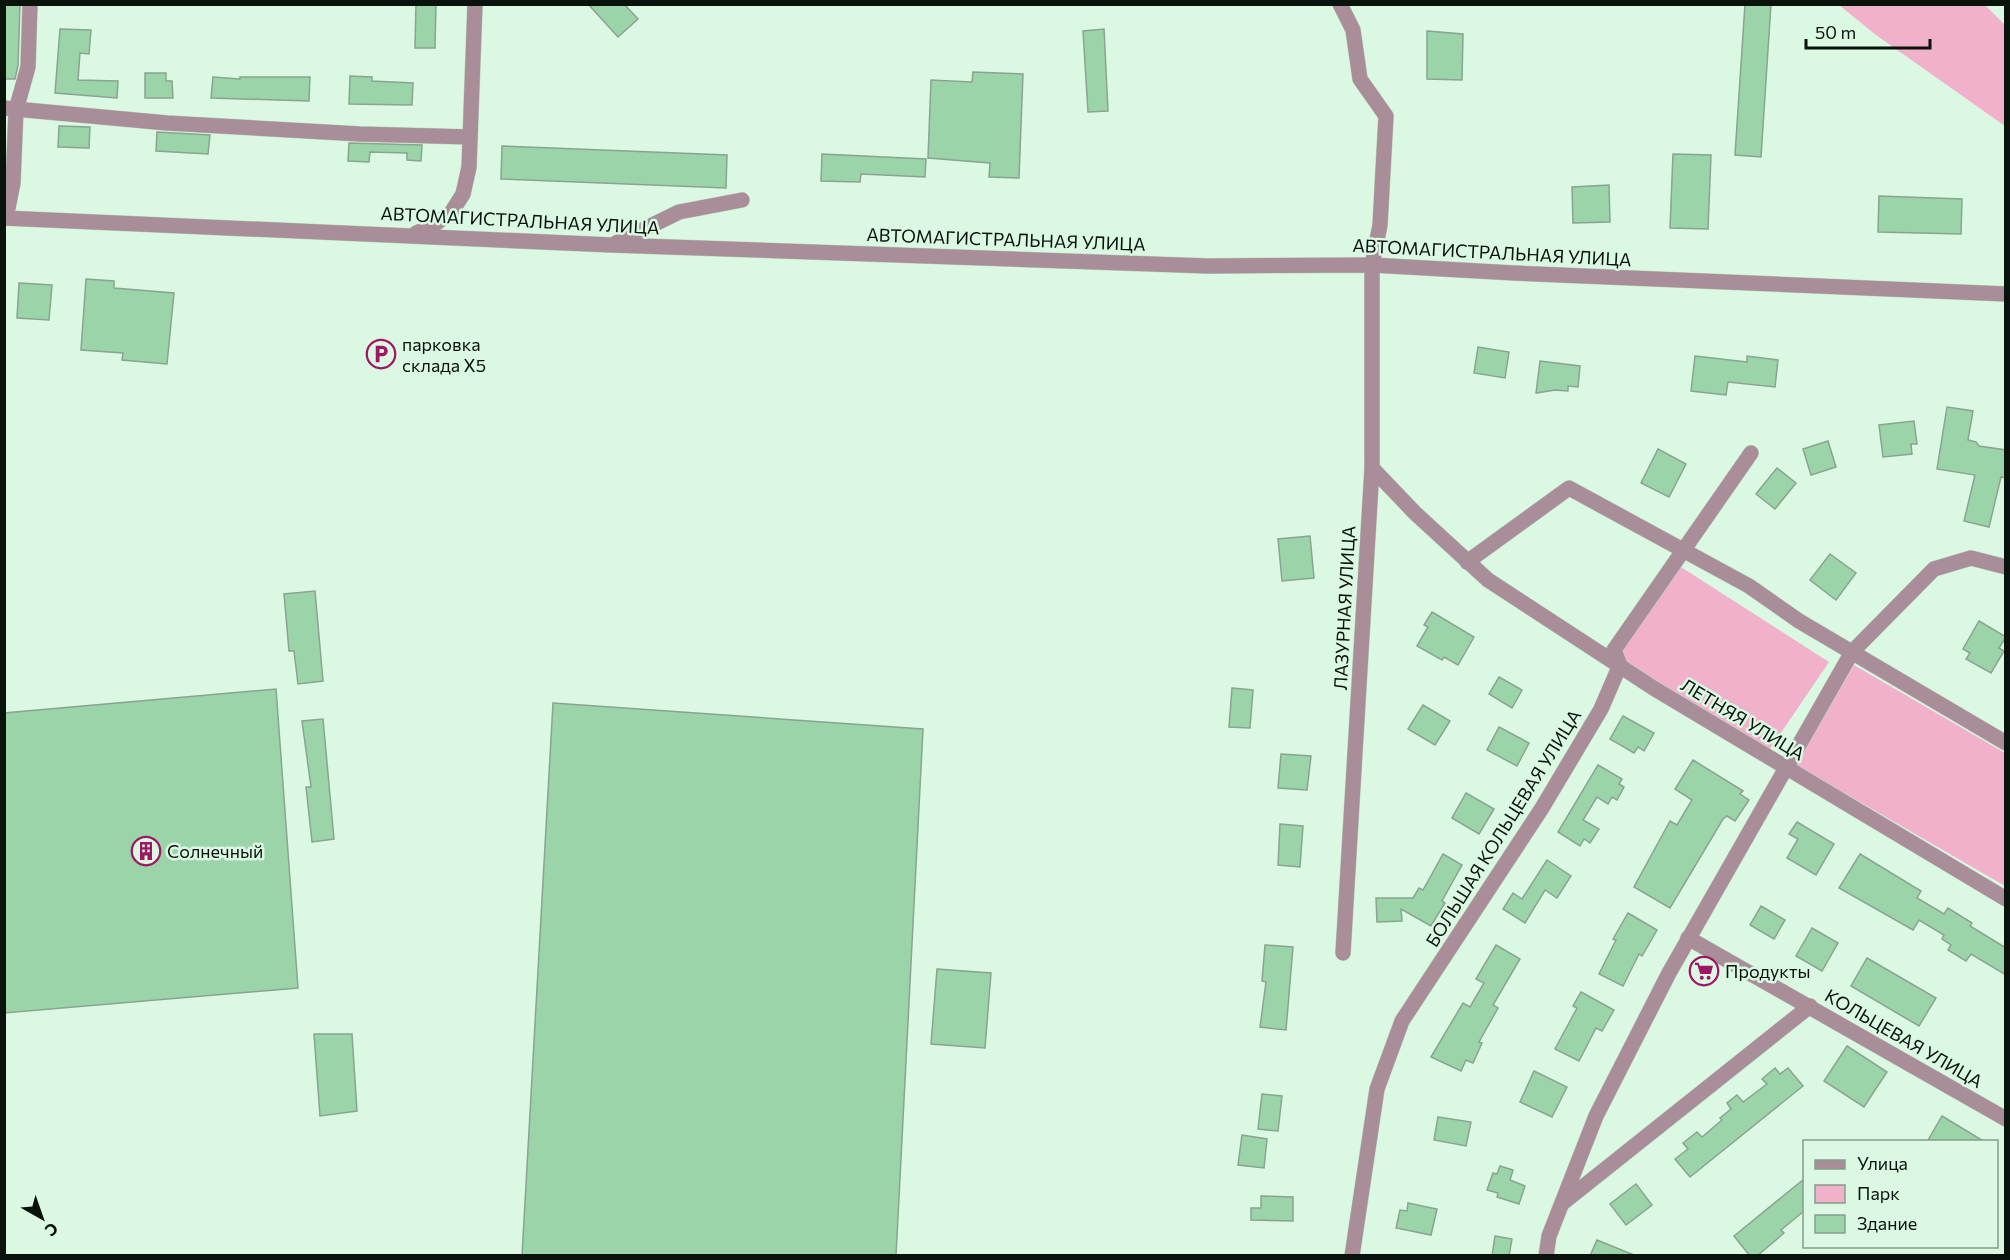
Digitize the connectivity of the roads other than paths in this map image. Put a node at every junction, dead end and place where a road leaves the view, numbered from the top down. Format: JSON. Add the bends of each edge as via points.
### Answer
{"nodes":[{"id":1,"x":30,"y":4,"type":"edge"},
{"id":2,"x":475,"y":4,"type":"edge"},
{"id":3,"x":1340,"y":4,"type":"edge"},
{"id":4,"x":10,"y":109,"type":"edge"},
{"id":5,"x":470,"y":137,"type":"junction"},
{"id":6,"x":742,"y":200,"type":"dead end"},
{"id":7,"x":5,"y":218,"type":"edge"},
{"id":8,"x":411,"y":235,"type":"junction"},
{"id":9,"x":612,"y":245,"type":"junction"},
{"id":10,"x":1372,"y":265,"type":"junction"},
{"id":11,"x":2006,"y":294,"type":"edge"},
{"id":12,"x":1751,"y":453,"type":"dead end"},
{"id":13,"x":1372,"y":468,"type":"junction"},
{"id":14,"x":1684,"y":550,"type":"junction"},
{"id":15,"x":1467,"y":562,"type":"junction"},
{"id":16,"x":2006,"y":567,"type":"edge"},
{"id":17,"x":1852,"y":652,"type":"junction"},
{"id":18,"x":1620,"y":665,"type":"junction"},
{"id":19,"x":2006,"y":743,"type":"edge"},
{"id":20,"x":1786,"y":768,"type":"junction"},
{"id":21,"x":2006,"y":899,"type":"edge"},
{"id":22,"x":1688,"y":938,"type":"junction"},
{"id":23,"x":1343,"y":953,"type":"dead end"},
{"id":24,"x":1810,"y":1006,"type":"junction"},
{"id":25,"x":2006,"y":1119,"type":"edge"},
{"id":26,"x":1562,"y":1204,"type":"junction"},
{"id":27,"x":1352,"y":1256,"type":"edge"},
{"id":28,"x":1546,"y":1256,"type":"edge"}],
"edges":[{"from":1,"to":4,"type":"street","via":[[28,67]]},
{"from":2,"to":5,"type":"street"},
{"from":3,"to":10,"type":"street","name":"ЛАЗУРНАЯ УЛИЦА","via":[[1353,30],[1360,79],[1386,116],[1380,225]]},
{"from":4,"to":5,"type":"street","via":[[315,132]]},
{"from":4,"to":7,"type":"street","via":[[14,183]]},
{"from":5,"to":8,"type":"street","via":[[463,194],[451,213]]},
{"from":6,"to":9,"type":"street","via":[[679,212]]},
{"from":7,"to":8,"type":"street","name":"АВТОМАГИСТРАЛЬНАЯ УЛИЦА"},
{"from":8,"to":9,"type":"street","name":"АВТОМАГИСТРАЛЬНАЯ УЛИЦА"},
{"from":9,"to":10,"type":"street","name":"АВТОМАГИСТРАЛЬНАЯ УЛИЦА","via":[[1196,266]]},
{"from":10,"to":11,"type":"street","name":"АВТОМАГИСТРАЛЬНАЯ УЛИЦА"},
{"from":10,"to":13,"type":"street","name":"ЛАЗУРНАЯ УЛИЦА"},
{"from":12,"to":14,"type":"street","name":"БОЛЬШАЯ КОЛЬЦЕВАЯ УЛИЦА"},
{"from":13,"to":15,"type":"street","name":"ЛЕТНЯЯ УЛИЦА"},
{"from":13,"to":23,"type":"street","name":"ЛАЗУРНАЯ УЛИЦА"},
{"from":14,"to":15,"type":"street","via":[[1569,488]]},
{"from":14,"to":17,"type":"street"},
{"from":14,"to":18,"type":"street","name":"БОЛЬШАЯ КОЛЬЦЕВАЯ УЛИЦА","via":[[1614,650]]},
{"from":15,"to":18,"type":"street","name":"ЛЕТНЯЯ УЛИЦА","via":[[1488,580]]},
{"from":16,"to":17,"type":"street","via":[[1971,558],[1934,569]]},
{"from":17,"to":19,"type":"street"},
{"from":17,"to":20,"type":"street"},
{"from":18,"to":20,"type":"street","name":"ЛЕТНЯЯ УЛИЦА"},
{"from":18,"to":27,"type":"street","name":"БОЛЬШАЯ КОЛЬЦЕВАЯ УЛИЦА","via":[[1601,709],[1542,808],[1402,1022],[1377,1089]]},
{"from":20,"to":21,"type":"street","name":"ЛЕТНЯЯ УЛИЦА"},
{"from":20,"to":22,"type":"street"},
{"from":22,"to":24,"type":"street","name":"КОЛЬЦЕВАЯ УЛИЦА"},
{"from":22,"to":26,"type":"street","via":[[1596,1116]]},
{"from":24,"to":25,"type":"street","name":"КОЛЬЦЕВАЯ УЛИЦА"},
{"from":24,"to":26,"type":"street"},
{"from":26,"to":28,"type":"street","via":[[1549,1236]]}]}
